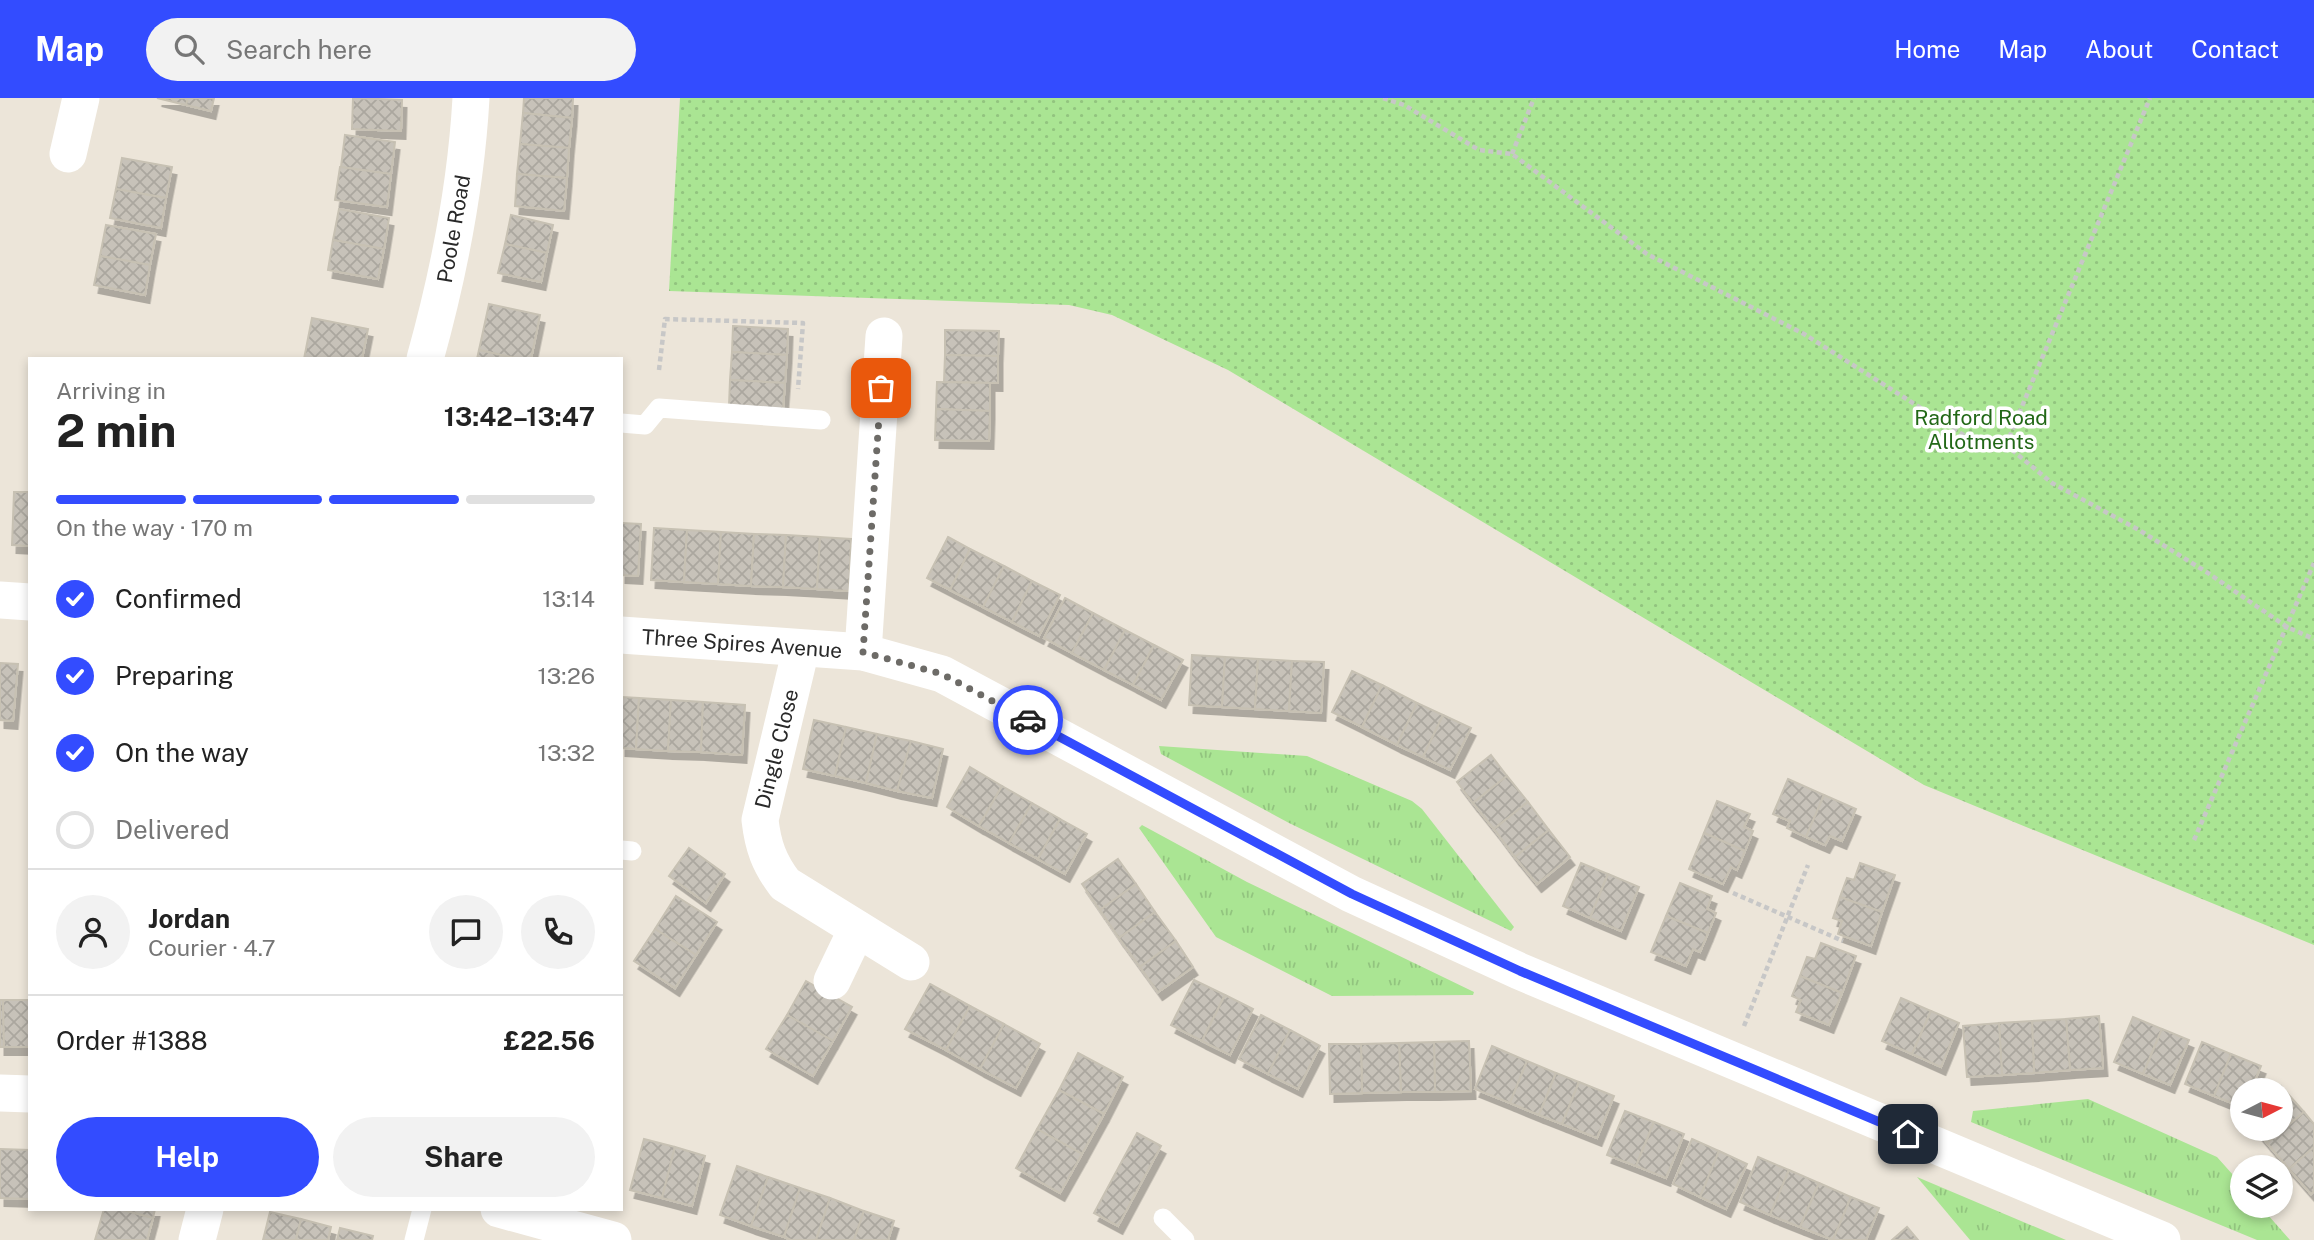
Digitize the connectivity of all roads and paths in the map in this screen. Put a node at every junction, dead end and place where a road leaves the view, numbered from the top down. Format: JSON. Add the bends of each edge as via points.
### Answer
{"nodes":[{"id":1,"x":81,"y":98,"type":"edge"},
{"id":2,"x":471,"y":98,"type":"edge"},
{"id":3,"x":1383,"y":98,"type":"edge"},
{"id":4,"x":1534,"y":98,"type":"edge"},
{"id":5,"x":2150,"y":98,"type":"edge"},
{"id":6,"x":68,"y":154,"type":"dead end"},
{"id":7,"x":1512,"y":154,"type":"junction"},
{"id":8,"x":884,"y":336,"type":"dead end"},
{"id":9,"x":426,"y":357,"type":"edge"},
{"id":10,"x":659,"y":370,"type":"dead end"},
{"id":11,"x":797,"y":396,"type":"dead end"},
{"id":12,"x":821,"y":420,"type":"dead end"},
{"id":13,"x":623,"y":423,"type":"edge"},
{"id":14,"x":2006,"y":445,"type":"junction"},
{"id":15,"x":2314,"y":563,"type":"edge"},
{"id":16,"x":0,"y":600,"type":"edge"},
{"id":17,"x":28,"y":602,"type":"edge"},
{"id":18,"x":2287,"y":627,"type":"junction"},
{"id":19,"x":623,"y":635,"type":"edge"},
{"id":20,"x":2314,"y":639,"type":"edge"},
{"id":21,"x":801,"y":649,"type":"junction"},
{"id":22,"x":863,"y":652,"type":"junction"},
{"id":23,"x":2194,"y":841,"type":"dead end"},
{"id":24,"x":1808,"y":865,"type":"dead end"},
{"id":25,"x":1733,"y":893,"type":"dead end"},
{"id":26,"x":1788,"y":917,"type":"junction"},
{"id":27,"x":857,"y":929,"type":"junction"},
{"id":28,"x":1843,"y":941,"type":"dead end"},
{"id":29,"x":911,"y":962,"type":"dead end"},
{"id":30,"x":832,"y":981,"type":"dead end"},
{"id":31,"x":1730,"y":1059,"type":"junction"},
{"id":32,"x":0,"y":1093,"type":"edge"},
{"id":33,"x":28,"y":1094,"type":"edge"},
{"id":34,"x":204,"y":1211,"type":"edge"},
{"id":35,"x":421,"y":1211,"type":"edge"},
{"id":36,"x":506,"y":1211,"type":"edge"},
{"id":37,"x":1163,"y":1218,"type":"dead end"},
{"id":38,"x":197,"y":1240,"type":"edge"},
{"id":39,"x":414,"y":1240,"type":"edge"},
{"id":40,"x":613,"y":1240,"type":"edge"},
{"id":41,"x":1185,"y":1240,"type":"edge"},
{"id":42,"x":2162,"y":1240,"type":"edge"}],
"edges":[{"from":1,"to":6,"type":"street"},
{"from":2,"to":9,"type":"street","name":"Poole Road","via":[[460,207]]},
{"from":3,"to":7,"type":"path","via":[[1405,105],[1479,150]]},
{"from":4,"to":7,"type":"path"},
{"from":5,"to":14,"type":"path"},
{"from":7,"to":14,"type":"path","via":[[1647,254],[1804,334],[1987,450]]},
{"from":8,"to":22,"type":"street"},
{"from":10,"to":11,"type":"path","via":[[665,319],[803,323]]},
{"from":12,"to":13,"type":"lane","via":[[659,408],[645,425]]},
{"from":14,"to":18,"type":"path","via":[[2052,483],[2150,537]]},
{"from":15,"to":18,"type":"path"},
{"from":16,"to":17,"type":"street"},
{"from":18,"to":20,"type":"path"},
{"from":18,"to":23,"type":"path"},
{"from":19,"to":21,"type":"street","name":"Three Spires Avenue"},
{"from":21,"to":22,"type":"street","name":"Three Spires Avenue"},
{"from":21,"to":27,"type":"street","name":"Dingle Close","via":[[760,820],[762,846],[785,884]]},
{"from":22,"to":31,"type":"street","name":"Three Spires Avenue","via":[[942,674],[1352,894]]},
{"from":24,"to":26,"type":"path"},
{"from":25,"to":26,"type":"path"},
{"from":26,"to":28,"type":"path"},
{"from":26,"to":31,"type":"path"},
{"from":27,"to":29,"type":"street","name":"Dingle Close"},
{"from":27,"to":30,"type":"street"},
{"from":31,"to":42,"type":"street","name":"Three Spires Avenue"},
{"from":32,"to":33,"type":"street"},
{"from":34,"to":38,"type":"street"},
{"from":35,"to":39,"type":"lane"},
{"from":36,"to":40,"type":"street"},
{"from":37,"to":41,"type":"lane"}]}
